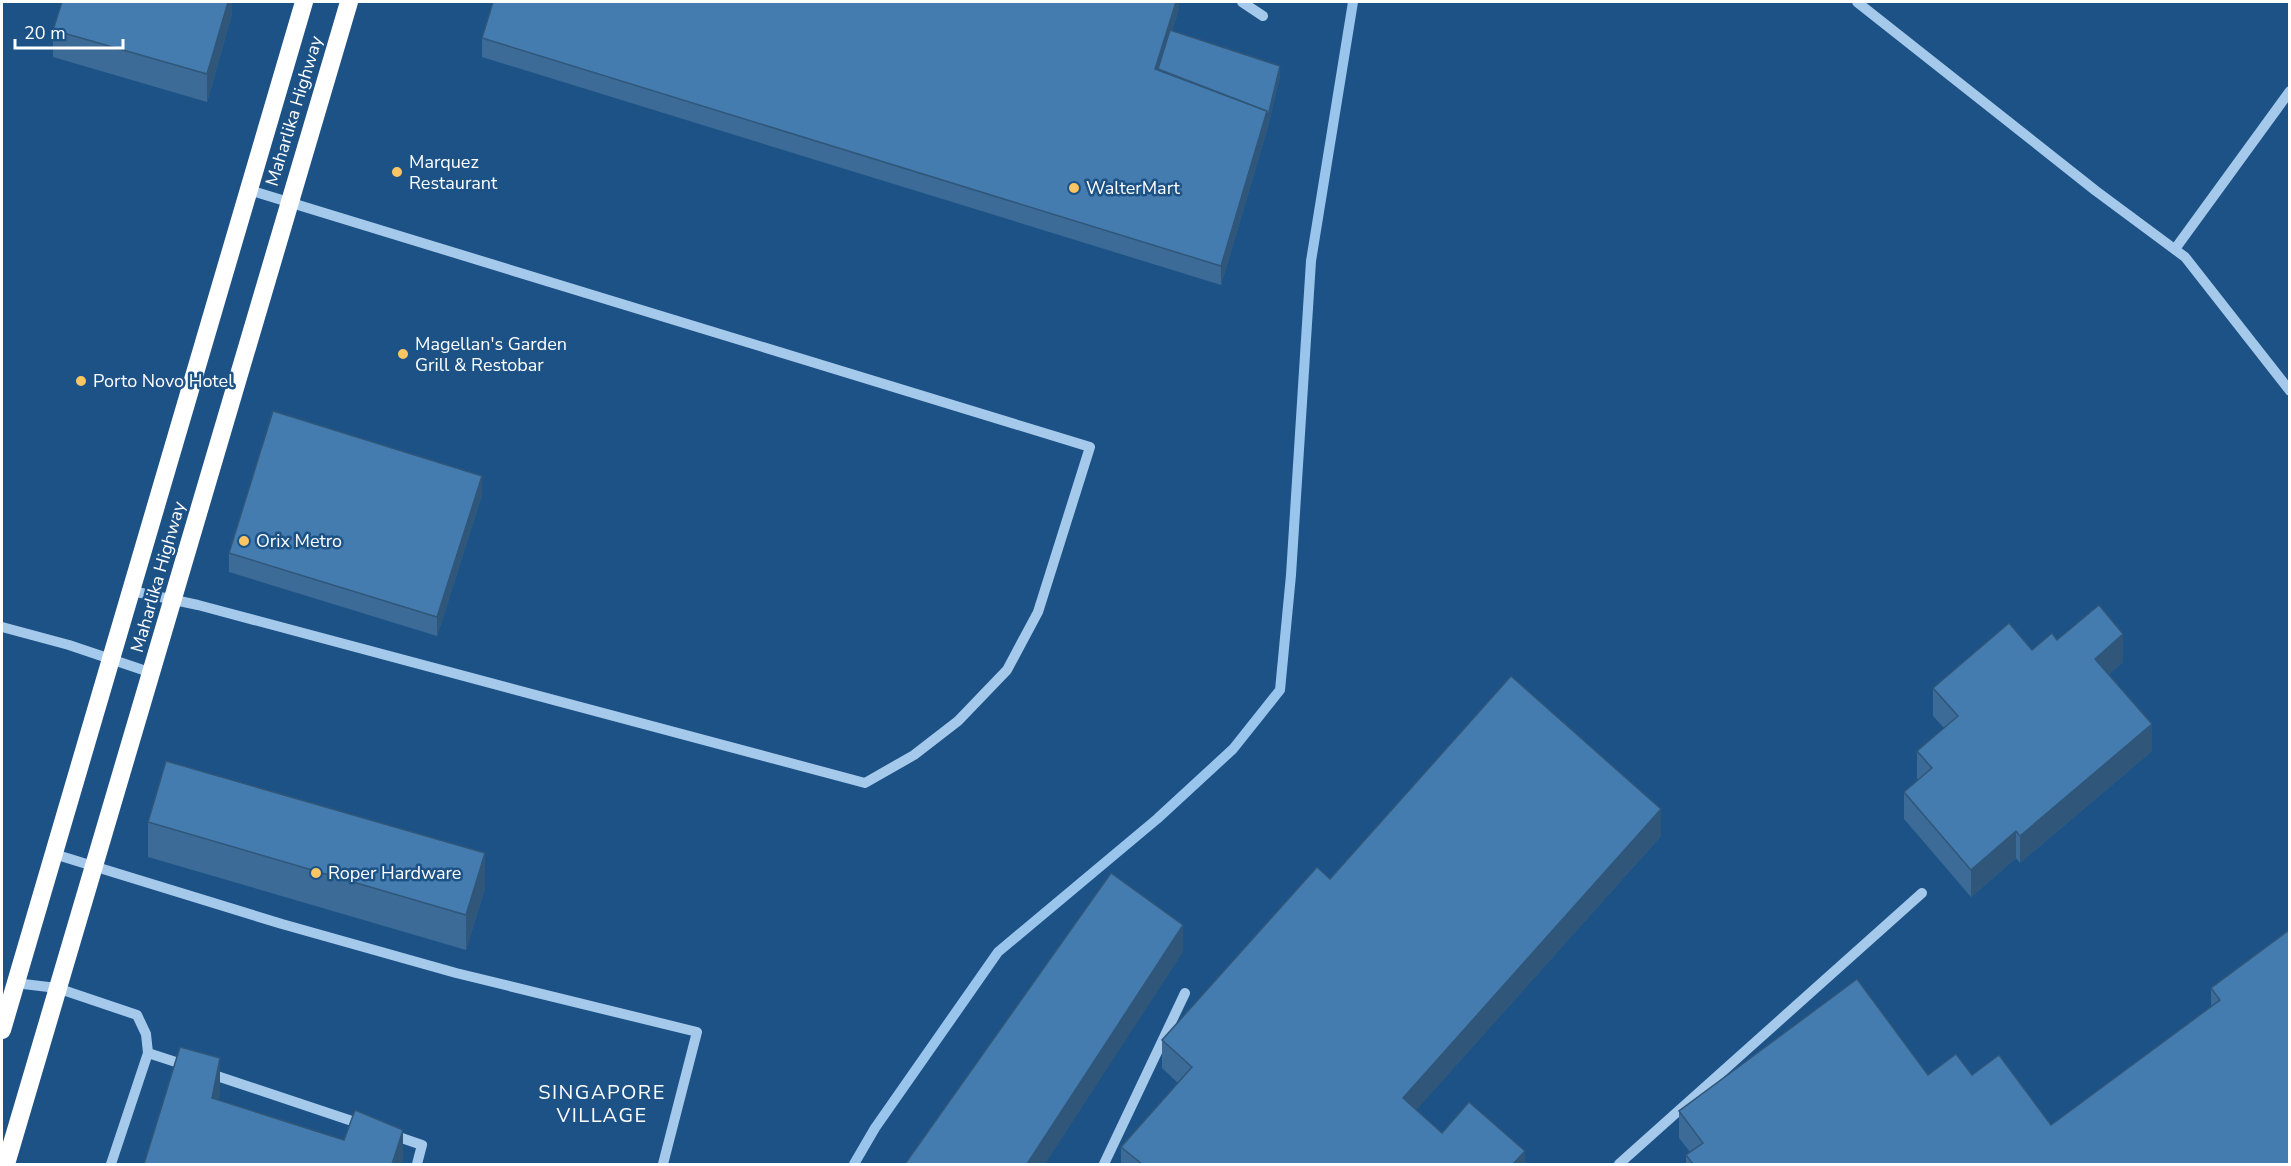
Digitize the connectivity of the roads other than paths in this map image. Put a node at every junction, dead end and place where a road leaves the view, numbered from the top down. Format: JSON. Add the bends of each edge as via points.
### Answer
{"nodes":[{"id":1,"x":304,"y":2,"type":"edge"},
{"id":2,"x":349,"y":2,"type":"edge"},
{"id":3,"x":1242,"y":2,"type":"edge"},
{"id":4,"x":1857,"y":2,"type":"edge"},
{"id":5,"x":1263,"y":16,"type":"dead end"},
{"id":6,"x":2289,"y":91,"type":"edge"},
{"id":7,"x":249,"y":190,"type":"junction"},
{"id":8,"x":289,"y":201,"type":"junction"},
{"id":9,"x":2175,"y":249,"type":"junction"},
{"id":10,"x":2289,"y":392,"type":"edge"},
{"id":11,"x":132,"y":591,"type":"junction"},
{"id":12,"x":173,"y":599,"type":"junction"},
{"id":13,"x":2,"y":627,"type":"edge"},
{"id":14,"x":112,"y":658,"type":"junction"},
{"id":15,"x":152,"y":673,"type":"junction"},
{"id":16,"x":54,"y":854,"type":"junction"},
{"id":17,"x":94,"y":866,"type":"junction"},
{"id":18,"x":1922,"y":893,"type":"dead end"},
{"id":19,"x":15,"y":983,"type":"junction"},
{"id":20,"x":57,"y":988,"type":"junction"},
{"id":21,"x":1185,"y":993,"type":"dead end"},
{"id":22,"x":2,"y":1030,"type":"edge"},
{"id":23,"x":148,"y":1053,"type":"junction"},
{"id":24,"x":6,"y":1164,"type":"edge"},
{"id":25,"x":111,"y":1164,"type":"edge"},
{"id":26,"x":417,"y":1164,"type":"edge"},
{"id":27,"x":663,"y":1164,"type":"edge"},
{"id":28,"x":1104,"y":1164,"type":"edge"},
{"id":29,"x":1619,"y":1164,"type":"edge"}],
"edges":[{"from":1,"to":7,"type":"highway","name":"Maharlika Highway"},
{"from":2,"to":8,"type":"highway","name":"Maharlika Highway"},
{"from":3,"to":5,"type":"street"},
{"from":4,"to":9,"type":"street"},
{"from":6,"to":9,"type":"street"},
{"from":7,"to":8,"type":"street"},
{"from":7,"to":11,"type":"highway","name":"Maharlika Highway"},
{"from":8,"to":12,"type":"highway","name":"Maharlika Highway"},
{"from":8,"to":12,"type":"street","via":[[1090,447],[1038,612],[1007,670],[958,721],[914,755],[865,783]]},
{"from":9,"to":10,"type":"street","via":[[2185,256]]},
{"from":11,"to":12,"type":"street"},
{"from":11,"to":14,"type":"highway","name":"Maharlika Highway"},
{"from":12,"to":15,"type":"highway","name":"Maharlika Highway"},
{"from":13,"to":14,"type":"street"},
{"from":14,"to":15,"type":"street"},
{"from":14,"to":16,"type":"highway","name":"Maharlika Highway"},
{"from":15,"to":17,"type":"highway","name":"Maharlika Highway"},
{"from":16,"to":17,"type":"street"},
{"from":16,"to":19,"type":"highway","name":"Maharlika Highway"},
{"from":17,"to":20,"type":"highway","name":"Maharlika Highway"},
{"from":17,"to":27,"type":"street","via":[[456,973],[698,1032]]},
{"from":18,"to":29,"type":"street"},
{"from":19,"to":20,"type":"street"},
{"from":19,"to":22,"type":"highway","name":"Maharlika Highway"},
{"from":20,"to":23,"type":"street","via":[[137,1015],[146,1034]]},
{"from":20,"to":24,"type":"highway","name":"Maharlika Highway"},
{"from":21,"to":28,"type":"street"},
{"from":23,"to":25,"type":"street"},
{"from":23,"to":26,"type":"street","via":[[422,1145]]}]}
